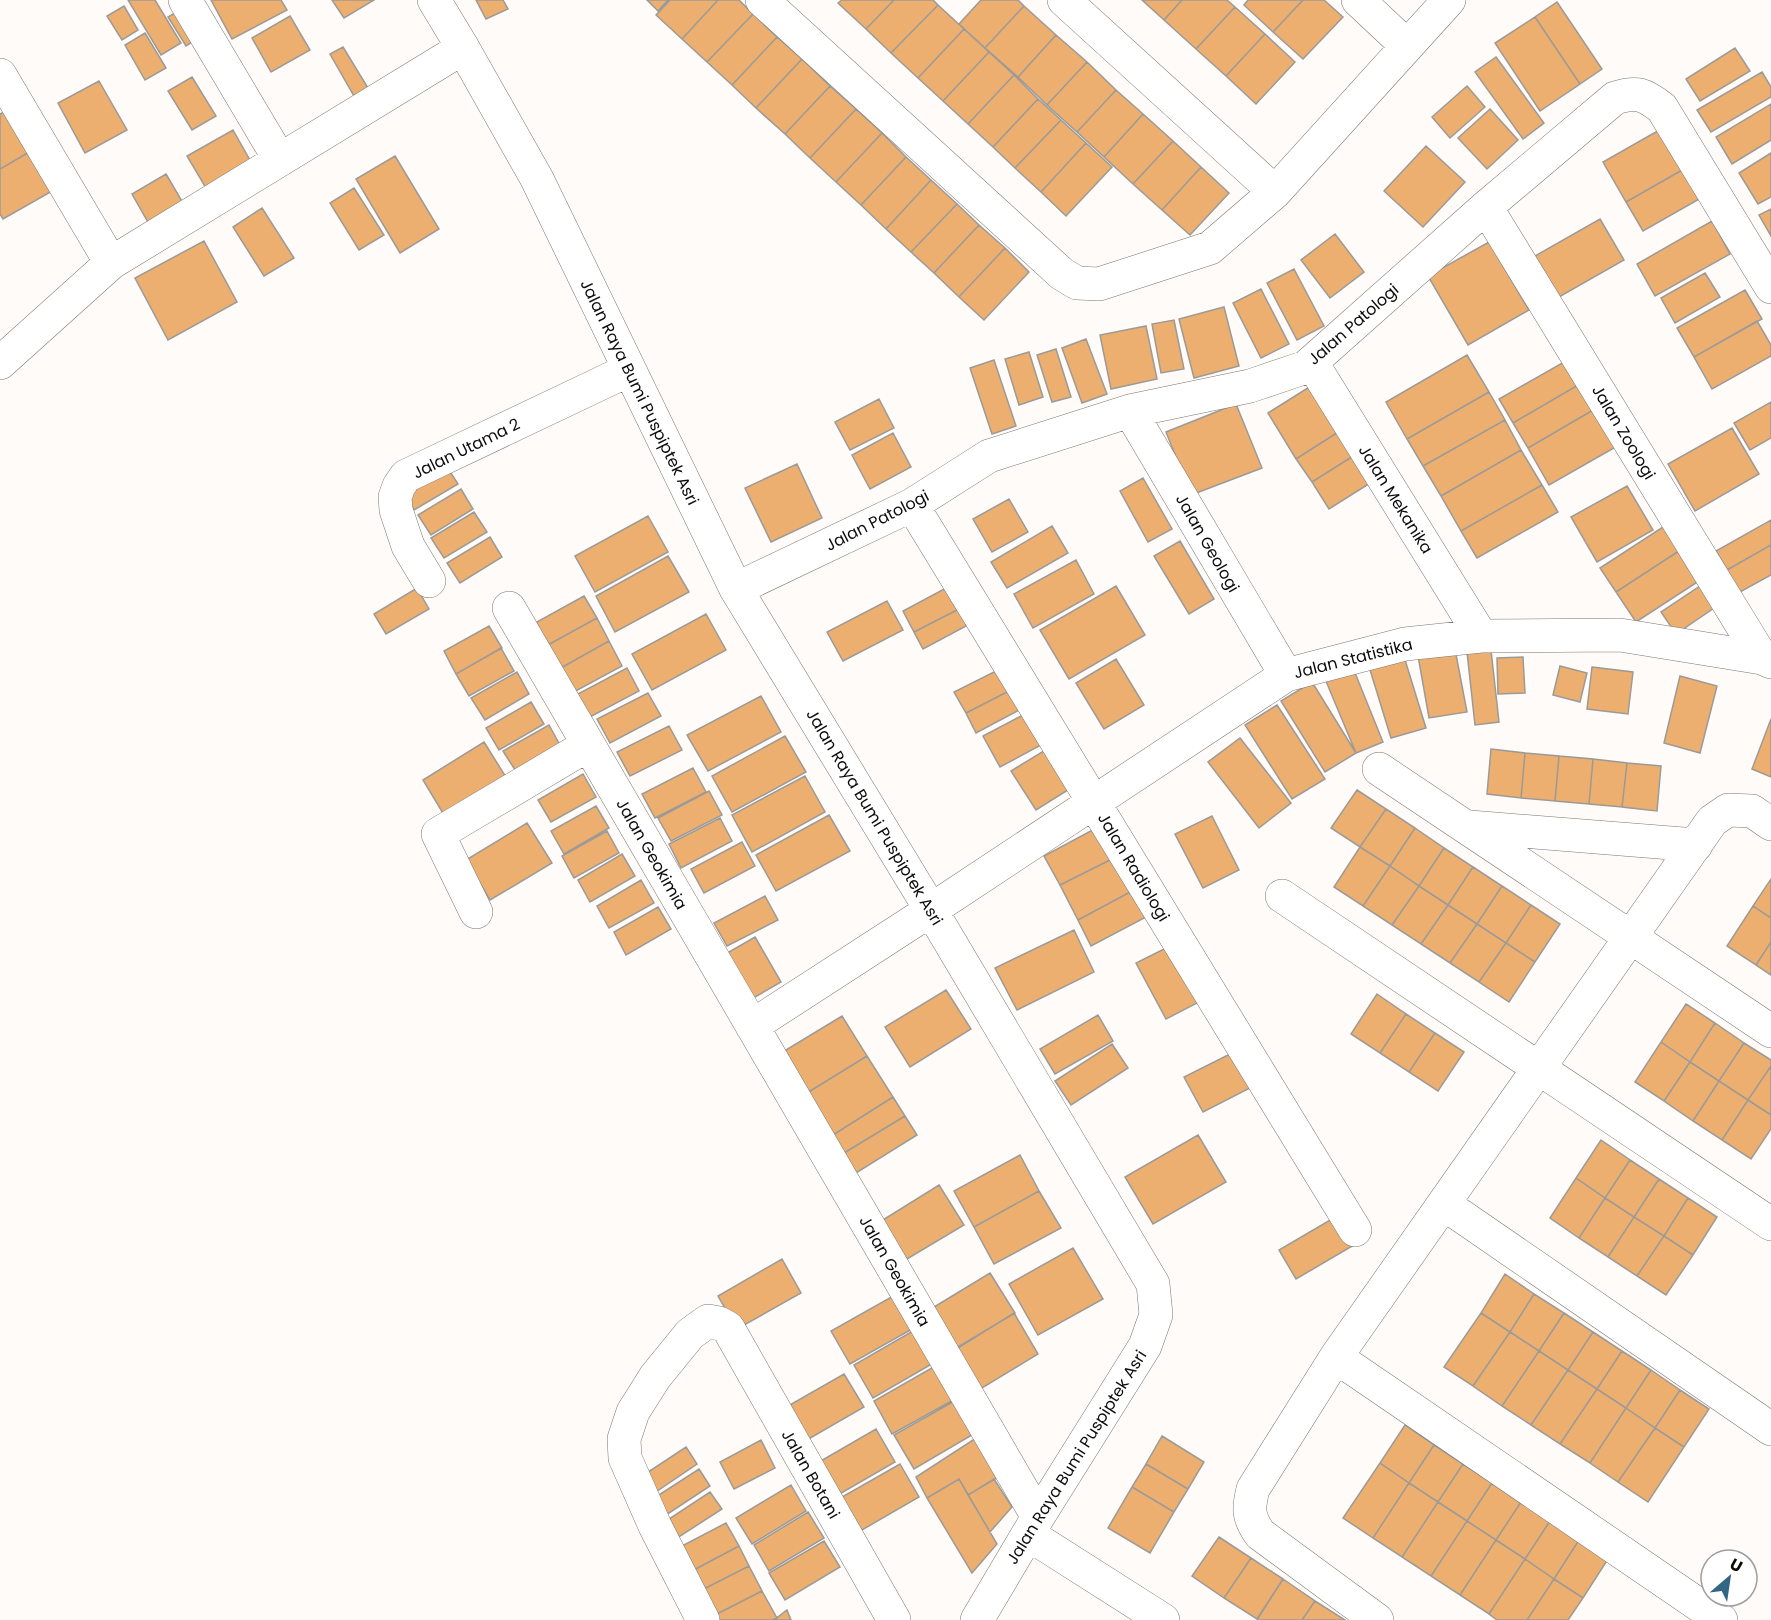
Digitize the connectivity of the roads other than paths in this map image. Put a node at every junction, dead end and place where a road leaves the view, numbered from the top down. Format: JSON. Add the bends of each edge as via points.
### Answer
{"nodes":[{"id":1,"x":185,"y":0,"type":"edge"},
{"id":2,"x":434,"y":0,"type":"edge"},
{"id":3,"x":762,"y":0,"type":"edge"},
{"id":4,"x":1064,"y":0,"type":"edge"},
{"id":5,"x":1358,"y":0,"type":"edge"},
{"id":6,"x":1449,"y":0,"type":"edge"},
{"id":7,"x":1407,"y":46,"type":"junction"},
{"id":8,"x":463,"y":48,"type":"junction"},
{"id":9,"x":0,"y":75,"type":"edge"},
{"id":10,"x":280,"y":160,"type":"junction"},
{"id":11,"x":1275,"y":192,"type":"junction"},
{"id":12,"x":1486,"y":207,"type":"junction"},
{"id":13,"x":111,"y":263,"type":"junction"},
{"id":14,"x":1771,"y":287,"type":"edge"},
{"id":15,"x":0,"y":363,"type":"edge"},
{"id":16,"x":1312,"y":363,"type":"junction"},
{"id":17,"x":629,"y":370,"type":"junction"},
{"id":18,"x":1130,"y":411,"type":"junction"},
{"id":19,"x":912,"y":505,"type":"junction"},
{"id":20,"x":429,"y":581,"type":"dead end"},
{"id":21,"x":736,"y":589,"type":"junction"},
{"id":22,"x":509,"y":609,"type":"dead end"},
{"id":23,"x":1481,"y":636,"type":"junction"},
{"id":24,"x":1766,"y":660,"type":"edge"},
{"id":25,"x":1286,"y":675,"type":"junction"},
{"id":26,"x":588,"y":745,"type":"junction"},
{"id":27,"x":1379,"y":769,"type":"dead end"},
{"id":28,"x":1094,"y":802,"type":"junction"},
{"id":29,"x":1771,"y":824,"type":"edge"},
{"id":30,"x":1466,"y":827,"type":"junction"},
{"id":31,"x":1696,"y":845,"type":"junction"},
{"id":32,"x":1282,"y":896,"type":"dead end"},
{"id":33,"x":931,"y":910,"type":"junction"},
{"id":34,"x":476,"y":912,"type":"dead end"},
{"id":35,"x":1631,"y":937,"type":"junction"},
{"id":36,"x":752,"y":1026,"type":"junction"},
{"id":37,"x":1771,"y":1030,"type":"edge"},
{"id":38,"x":1538,"y":1068,"type":"junction"},
{"id":39,"x":1444,"y":1204,"type":"junction"},
{"id":40,"x":1771,"y":1224,"type":"edge"},
{"id":41,"x":1356,"y":1230,"type":"dead end"},
{"id":42,"x":1336,"y":1357,"type":"junction"},
{"id":43,"x":1771,"y":1429,"type":"edge"},
{"id":44,"x":1033,"y":1525,"type":"junction"},
{"id":45,"x":703,"y":1620,"type":"edge"},
{"id":46,"x":894,"y":1620,"type":"edge"},
{"id":47,"x":977,"y":1620,"type":"edge"},
{"id":48,"x":1163,"y":1620,"type":"edge"},
{"id":49,"x":1377,"y":1620,"type":"edge"},
{"id":50,"x":1721,"y":1620,"type":"edge"}],
"edges":[{"from":1,"to":10,"type":"street"},
{"from":2,"to":8,"type":"street","name":"Jalan Raya Bumi Puspiptek Asri"},
{"from":3,"to":11,"type":"street","via":[[1062,274],[1077,283],[1099,284],[1210,248]]},
{"from":4,"to":11,"type":"street"},
{"from":5,"to":7,"type":"street"},
{"from":6,"to":7,"type":"street"},
{"from":7,"to":11,"type":"street"},
{"from":8,"to":10,"type":"street"},
{"from":8,"to":17,"type":"street","name":"Jalan Raya Bumi Puspiptek Asri","via":[[537,179]]},
{"from":9,"to":13,"type":"street"},
{"from":10,"to":13,"type":"street"},
{"from":12,"to":14,"type":"street","name":"Jalan Patologi","via":[[1615,98],[1641,94],[1662,108]]},
{"from":12,"to":16,"type":"street","name":"Jalan Patologi"},
{"from":12,"to":24,"type":"street","name":"Jalan Zoologi"},
{"from":13,"to":15,"type":"street"},
{"from":16,"to":18,"type":"street","name":"Jalan Patologi","via":[[1250,386]]},
{"from":16,"to":23,"type":"street","name":"Jalan Mekanika"},
{"from":17,"to":20,"type":"street","name":"Jalan Utama 2","via":[[406,476],[395,497],[396,510],[408,546]]},
{"from":17,"to":21,"type":"street","name":"Jalan Raya Bumi Puspiptek Asri"},
{"from":18,"to":19,"type":"street","name":"Jalan Patologi","via":[[989,456]]},
{"from":18,"to":25,"type":"street","name":"Jalan Geologi"},
{"from":19,"to":21,"type":"street","name":"Jalan Patologi"},
{"from":19,"to":28,"type":"street","name":"Jalan Radiologi"},
{"from":21,"to":33,"type":"street","name":"Jalan Raya Bumi Puspiptek Asri"},
{"from":22,"to":26,"type":"street","name":"Jalan Geokimia"},
{"from":23,"to":24,"type":"street","name":"Jalan Statistika","via":[[1620,635]]},
{"from":23,"to":25,"type":"street","name":"Jalan Statistika","via":[[1405,644]]},
{"from":25,"to":28,"type":"street","name":"Jalan Statistika"},
{"from":26,"to":34,"type":"street","via":[[438,834]]},
{"from":26,"to":36,"type":"street","name":"Jalan Geokimia"},
{"from":27,"to":30,"type":"street"},
{"from":28,"to":33,"type":"street","name":"Jalan Statistika"},
{"from":28,"to":41,"type":"street","name":"Jalan Radiologi"},
{"from":29,"to":31,"type":"street","via":[[1752,811],[1728,810],[1712,821]]},
{"from":30,"to":31,"type":"street"},
{"from":30,"to":35,"type":"street"},
{"from":31,"to":35,"type":"street"},
{"from":32,"to":38,"type":"street"},
{"from":33,"to":36,"type":"street"},
{"from":33,"to":44,"type":"street","name":"Jalan Raya Bumi Puspiptek Asri","via":[[1153,1284],[1156,1315],[1145,1346]]},
{"from":35,"to":37,"type":"street"},
{"from":35,"to":38,"type":"street"},
{"from":36,"to":44,"type":"street","name":"Jalan Geokimia"},
{"from":38,"to":39,"type":"street"},
{"from":38,"to":40,"type":"street"},
{"from":39,"to":42,"type":"street"},
{"from":39,"to":43,"type":"street"},
{"from":42,"to":49,"type":"street","via":[[1252,1489],[1248,1508],[1251,1522],[1260,1534]]},
{"from":42,"to":50,"type":"street"},
{"from":44,"to":47,"type":"street","name":"Jalan Raya Bumi Puspiptek Asri"},
{"from":44,"to":48,"type":"street"},
{"from":45,"to":46,"type":"street","name":"Jalan Botani","via":[[625,1458],[624,1439],[633,1412],[655,1377],[690,1334],[708,1321],[728,1328]]}]}
